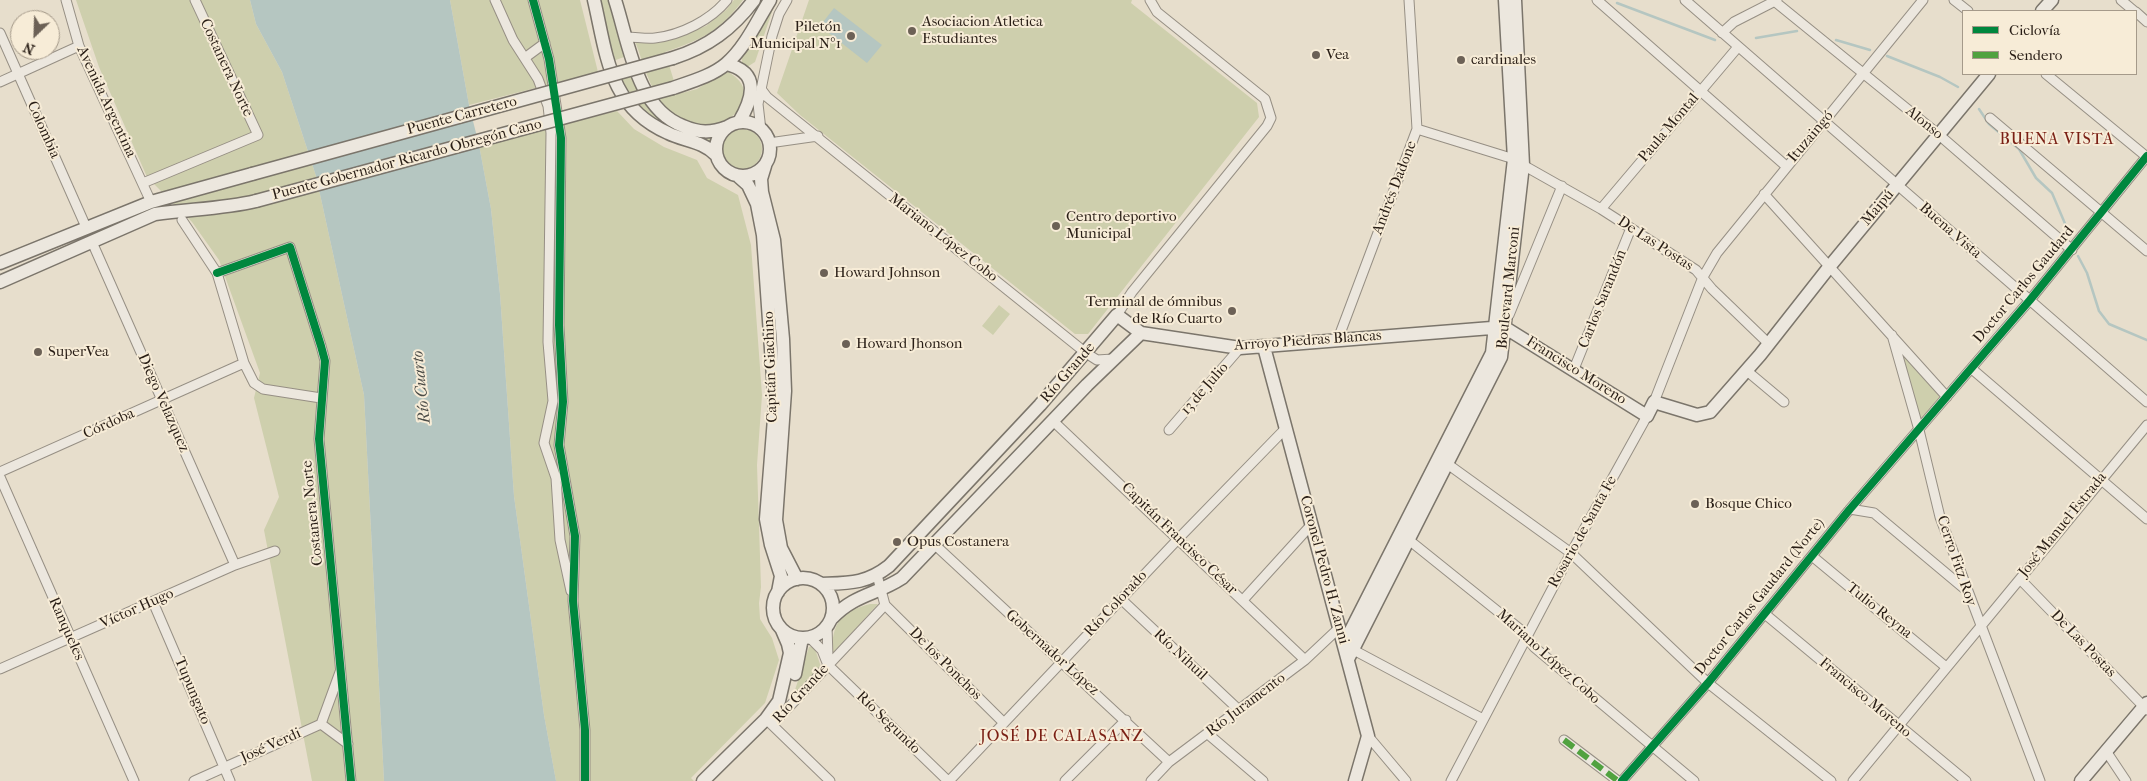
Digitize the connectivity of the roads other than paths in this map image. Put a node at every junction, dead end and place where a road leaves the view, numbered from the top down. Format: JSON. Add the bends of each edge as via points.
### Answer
{"nodes":[{"id":1,"x":66,"y":0,"type":"edge"},
{"id":2,"x":195,"y":0,"type":"edge"},
{"id":3,"x":495,"y":0,"type":"edge"},
{"id":4,"x":533,"y":0,"type":"edge"},
{"id":5,"x":594,"y":0,"type":"edge"},
{"id":6,"x":616,"y":0,"type":"edge"},
{"id":7,"x":727,"y":0,"type":"edge"},
{"id":8,"x":754,"y":0,"type":"edge"},
{"id":9,"x":770,"y":0,"type":"edge"},
{"id":10,"x":787,"y":0,"type":"edge"},
{"id":11,"x":1409,"y":0,"type":"edge"},
{"id":12,"x":1506,"y":0,"type":"edge"},
{"id":13,"x":1515,"y":0,"type":"edge"},
{"id":14,"x":1597,"y":0,"type":"edge"},
{"id":15,"x":1685,"y":0,"type":"edge"},
{"id":16,"x":1923,"y":0,"type":"edge"},
{"id":17,"x":1954,"y":0,"type":"edge"},
{"id":18,"x":2052,"y":0,"type":"edge"},
{"id":19,"x":2121,"y":0,"type":"edge"},
{"id":20,"x":1150,"y":1,"type":"edge"},
{"id":21,"x":1775,"y":1,"type":"edge"},
{"id":22,"x":1967,"y":10,"type":"edge"},
{"id":23,"x":2043,"y":10,"type":"edge"},
{"id":24,"x":2133,"y":10,"type":"edge"},
{"id":25,"x":2137,"y":14,"type":"edge"},
{"id":26,"x":2147,"y":22,"type":"edge"},
{"id":27,"x":0,"y":33,"type":"edge"},
{"id":28,"x":1722,"y":33,"type":"junction"},
{"id":29,"x":627,"y":37,"type":"junction"},
{"id":30,"x":545,"y":43,"type":"junction"},
{"id":31,"x":79,"y":46,"type":"junction"},
{"id":32,"x":1738,"y":47,"type":"junction"},
{"id":33,"x":526,"y":57,"type":"junction"},
{"id":34,"x":726,"y":64,"type":"junction"},
{"id":35,"x":18,"y":74,"type":"junction"},
{"id":36,"x":1863,"y":74,"type":"junction"},
{"id":37,"x":1988,"y":75,"type":"edge"},
{"id":38,"x":2047,"y":75,"type":"edge"},
{"id":39,"x":0,"y":82,"type":"edge"},
{"id":40,"x":762,"y":89,"type":"junction"},
{"id":41,"x":1700,"y":91,"type":"junction"},
{"id":42,"x":778,"y":105,"type":"junction"},
{"id":43,"x":759,"y":116,"type":"junction"},
{"id":44,"x":1990,"y":118,"type":"dead end"},
{"id":45,"x":1824,"y":121,"type":"junction"},
{"id":46,"x":733,"y":125,"type":"junction"},
{"id":47,"x":1416,"y":129,"type":"junction"},
{"id":48,"x":761,"y":130,"type":"junction"},
{"id":49,"x":1938,"y":134,"type":"junction"},
{"id":50,"x":818,"y":136,"type":"junction"},
{"id":51,"x":769,"y":143,"type":"junction"},
{"id":52,"x":716,"y":155,"type":"junction"},
{"id":53,"x":2147,"y":156,"type":"edge"},
{"id":54,"x":1518,"y":162,"type":"junction"},
{"id":55,"x":765,"y":166,"type":"junction"},
{"id":56,"x":1786,"y":166,"type":"junction"},
{"id":57,"x":739,"y":176,"type":"junction"},
{"id":58,"x":143,"y":183,"type":"junction"},
{"id":59,"x":1897,"y":185,"type":"junction"},
{"id":60,"x":1562,"y":186,"type":"junction"},
{"id":61,"x":1764,"y":194,"type":"junction"},
{"id":62,"x":151,"y":202,"type":"junction"},
{"id":63,"x":1601,"y":209,"type":"junction"},
{"id":64,"x":2101,"y":212,"type":"junction"},
{"id":65,"x":561,"y":217,"type":"junction"},
{"id":66,"x":550,"y":218,"type":"junction"},
{"id":67,"x":182,"y":220,"type":"dead end"},
{"id":68,"x":86,"y":227,"type":"junction"},
{"id":69,"x":1631,"y":228,"type":"junction"},
{"id":70,"x":92,"y":242,"type":"junction"},
{"id":71,"x":2072,"y":250,"type":"junction"},
{"id":72,"x":2147,"y":251,"type":"edge"},
{"id":73,"x":1,"y":260,"type":"edge"},
{"id":74,"x":1830,"y":266,"type":"junction"},
{"id":75,"x":217,"y":273,"type":"junction"},
{"id":76,"x":1703,"y":277,"type":"junction"},
{"id":77,"x":0,"y":282,"type":"edge"},
{"id":78,"x":2030,"y":300,"type":"junction"},
{"id":79,"x":1117,"y":315,"type":"junction"},
{"id":80,"x":1500,"y":327,"type":"junction"},
{"id":81,"x":1141,"y":332,"type":"junction"},
{"id":82,"x":1892,"y":335,"type":"junction"},
{"id":83,"x":1338,"y":339,"type":"junction"},
{"id":84,"x":1769,"y":344,"type":"junction"},
{"id":85,"x":1264,"y":347,"type":"junction"},
{"id":86,"x":1240,"y":348,"type":"junction"},
{"id":87,"x":1086,"y":353,"type":"junction"},
{"id":88,"x":1113,"y":359,"type":"junction"},
{"id":89,"x":244,"y":363,"type":"junction"},
{"id":90,"x":1574,"y":369,"type":"junction"},
{"id":91,"x":1972,"y":369,"type":"junction"},
{"id":92,"x":1747,"y":371,"type":"junction"},
{"id":93,"x":1947,"y":397,"type":"junction"},
{"id":94,"x":321,"y":398,"type":"junction"},
{"id":95,"x":162,"y":401,"type":"junction"},
{"id":96,"x":1654,"y":402,"type":"junction"},
{"id":97,"x":1784,"y":402,"type":"dead end"},
{"id":98,"x":2147,"y":402,"type":"edge"},
{"id":99,"x":1647,"y":416,"type":"junction"},
{"id":100,"x":1052,"y":420,"type":"junction"},
{"id":101,"x":2147,"y":425,"type":"edge"},
{"id":102,"x":1286,"y":428,"type":"junction"},
{"id":103,"x":1169,"y":430,"type":"dead end"},
{"id":104,"x":1919,"y":430,"type":"junction"},
{"id":105,"x":1444,"y":461,"type":"junction"},
{"id":106,"x":0,"y":472,"type":"edge"},
{"id":107,"x":0,"y":477,"type":"edge"},
{"id":108,"x":2100,"y":480,"type":"junction"},
{"id":109,"x":1850,"y":509,"type":"junction"},
{"id":110,"x":2147,"y":519,"type":"edge"},
{"id":111,"x":1312,"y":524,"type":"junction"},
{"id":112,"x":1405,"y":537,"type":"junction"},
{"id":113,"x":1178,"y":538,"type":"junction"},
{"id":114,"x":934,"y":544,"type":"junction"},
{"id":115,"x":275,"y":552,"type":"dead end"},
{"id":116,"x":1571,"y":553,"type":"junction"},
{"id":117,"x":1812,"y":556,"type":"junction"},
{"id":118,"x":235,"y":565,"type":"junction"},
{"id":119,"x":877,"y":575,"type":"junction"},
{"id":120,"x":797,"y":579,"type":"junction"},
{"id":121,"x":2020,"y":579,"type":"junction"},
{"id":122,"x":821,"y":584,"type":"junction"},
{"id":123,"x":881,"y":589,"type":"junction"},
{"id":124,"x":1966,"y":590,"type":"junction"},
{"id":125,"x":778,"y":592,"type":"junction"},
{"id":126,"x":1122,"y":599,"type":"junction"},
{"id":127,"x":1242,"y":600,"type":"junction"},
{"id":128,"x":573,"y":601,"type":"junction"},
{"id":129,"x":153,"y":602,"type":"junction"},
{"id":130,"x":885,"y":605,"type":"junction"},
{"id":131,"x":1765,"y":614,"type":"junction"},
{"id":132,"x":830,"y":622,"type":"junction"},
{"id":133,"x":1980,"y":626,"type":"junction"},
{"id":134,"x":780,"y":627,"type":"junction"},
{"id":135,"x":1340,"y":628,"type":"junction"},
{"id":136,"x":70,"y":638,"type":"junction"},
{"id":137,"x":806,"y":638,"type":"junction"},
{"id":138,"x":1526,"y":638,"type":"junction"},
{"id":139,"x":1348,"y":651,"type":"junction"},
{"id":140,"x":1305,"y":660,"type":"junction"},
{"id":141,"x":1062,"y":661,"type":"junction"},
{"id":142,"x":828,"y":665,"type":"junction"},
{"id":143,"x":1946,"y":667,"type":"junction"},
{"id":144,"x":0,"y":669,"type":"edge"},
{"id":145,"x":341,"y":669,"type":"junction"},
{"id":146,"x":1708,"y":683,"type":"junction"},
{"id":147,"x":2146,"y":706,"type":"edge"},
{"id":148,"x":1238,"y":710,"type":"junction"},
{"id":149,"x":1483,"y":719,"type":"junction"},
{"id":150,"x":1126,"y":720,"type":"junction"},
{"id":151,"x":769,"y":722,"type":"junction"},
{"id":152,"x":1004,"y":722,"type":"junction"},
{"id":153,"x":320,"y":724,"type":"junction"},
{"id":154,"x":1899,"y":726,"type":"junction"},
{"id":155,"x":1208,"y":734,"type":"junction"},
{"id":156,"x":1368,"y":736,"type":"junction"},
{"id":157,"x":1564,"y":740,"type":"dead end"},
{"id":158,"x":348,"y":744,"type":"junction"},
{"id":159,"x":1651,"y":746,"type":"junction"},
{"id":160,"x":2106,"y":751,"type":"junction"},
{"id":161,"x":1169,"y":762,"type":"junction"},
{"id":162,"x":225,"y":767,"type":"junction"},
{"id":163,"x":584,"y":769,"type":"junction"},
{"id":164,"x":134,"y":781,"type":"edge"},
{"id":165,"x":194,"y":781,"type":"edge"},
{"id":166,"x":230,"y":781,"type":"edge"},
{"id":167,"x":351,"y":781,"type":"edge"},
{"id":168,"x":585,"y":781,"type":"edge"},
{"id":169,"x":594,"y":781,"type":"edge"},
{"id":170,"x":703,"y":781,"type":"edge"},
{"id":171,"x":714,"y":781,"type":"edge"},
{"id":172,"x":830,"y":781,"type":"edge"},
{"id":173,"x":948,"y":781,"type":"edge"},
{"id":174,"x":1064,"y":781,"type":"edge"},
{"id":175,"x":1151,"y":781,"type":"edge"},
{"id":176,"x":1264,"y":781,"type":"edge"},
{"id":177,"x":1355,"y":781,"type":"edge"},
{"id":178,"x":1406,"y":781,"type":"edge"},
{"id":179,"x":1451,"y":781,"type":"edge"},
{"id":180,"x":1618,"y":781,"type":"edge"},
{"id":181,"x":1622,"y":781,"type":"edge"},
{"id":182,"x":1694,"y":781,"type":"edge"},
{"id":183,"x":1831,"y":781,"type":"edge"},
{"id":184,"x":1853,"y":781,"type":"edge"},
{"id":185,"x":1966,"y":781,"type":"edge"},
{"id":186,"x":2040,"y":781,"type":"edge"},
{"id":187,"x":2081,"y":781,"type":"edge"},
{"id":188,"x":2126,"y":781,"type":"edge"}],
"edges":[{"from":1,"to":31,"type":"street","name":"Avenida Argentina"},
{"from":2,"to":58,"type":"street","name":"Costanera Norte","via":[[258,135]]},
{"from":3,"to":33,"type":"street","via":[[513,40]]},
{"from":4,"to":30,"type":"street"},
{"from":5,"to":52,"type":"main road","via":[[619,93],[633,112],[648,124],[710,148]]},
{"from":6,"to":29,"type":"main road"},
{"from":7,"to":29,"type":"street","via":[[709,17],[673,33],[655,38]]},
{"from":8,"to":62,"type":"main road","name":"Puente Carretero","bridge":true,"via":[[716,39],[673,58]]},
{"from":9,"to":34,"type":"main road"},
{"from":10,"to":40,"type":"street","via":[[772,36]]},
{"from":11,"to":47,"type":"street","name":"Andrés Dadone"},
{"from":12,"to":54,"type":"main road","name":"Boulevard Marconi"},
{"from":13,"to":54,"type":"main road","name":"Boulevard Marconi"},
{"from":14,"to":41,"type":"street"},
{"from":15,"to":28,"type":"street","name":"Buena Vista"},
{"from":16,"to":36,"type":"street","name":"Ituzaingó"},
{"from":17,"to":22,"type":"street"},
{"from":18,"to":23,"type":"main road"},
{"from":19,"to":24,"type":"street"},
{"from":20,"to":79,"type":"street","name":"Río Grande","via":[[1156,12],[1265,98],[1271,118]]},
{"from":21,"to":28,"type":"street","via":[[1734,22]]},
{"from":21,"to":36,"type":"street","name":"Alonso"},
{"from":25,"to":26,"type":"street"},
{"from":27,"to":35,"type":"street","name":"Colombia"},
{"from":28,"to":32,"type":"street","name":"Buena Vista"},
{"from":29,"to":46,"type":"main road","via":[[640,81],[660,113],[672,122],[705,132]]},
{"from":30,"to":33,"type":"street"},
{"from":30,"to":65,"type":"street","via":[[561,138]]},
{"from":31,"to":35,"type":"street"},
{"from":31,"to":58,"type":"street","name":"Avenida Argentina"},
{"from":32,"to":41,"type":"street","name":"Paula Montal"},
{"from":32,"to":45,"type":"street","name":"Buena Vista"},
{"from":33,"to":66,"type":"street","via":[[548,106],[551,133]]},
{"from":34,"to":46,"type":"main road","via":[[743,71],[752,88],[746,111]]},
{"from":34,"to":70,"type":"main road","name":"Puente Gobernador Ricardo Obregón Cano","bridge":true,"via":[[673,88],[256,201],[155,214]]},
{"from":35,"to":39,"type":"street"},
{"from":35,"to":68,"type":"street","name":"Colombia"},
{"from":36,"to":45,"type":"street","name":"Ituzaingó"},
{"from":36,"to":49,"type":"street","name":"Alonso"},
{"from":37,"to":49,"type":"main road","name":"Maipú"},
{"from":38,"to":53,"type":"street"},
{"from":40,"to":42,"type":"street","name":"Mariano López Cobo"},
{"from":40,"to":43,"type":"street"},
{"from":41,"to":56,"type":"street"},
{"from":41,"to":63,"type":"street","name":"Paula Montal"},
{"from":42,"to":43,"type":"street","via":[[764,108]]},
{"from":42,"to":50,"type":"street","name":"Mariano López Cobo"},
{"from":43,"to":48,"type":"street"},
{"from":44,"to":64,"type":"street"},
{"from":45,"to":56,"type":"street","name":"Ituzaingó"},
{"from":45,"to":59,"type":"street","name":"Buena Vista"},
{"from":46,"to":48,"type":"main road","via":[[747,123]]},
{"from":46,"to":52,"type":"main road","via":[[717,139]]},
{"from":47,"to":54,"type":"street","name":"De Las Postas"},
{"from":47,"to":83,"type":"street","name":"Andrés Dadone"},
{"from":48,"to":51,"type":"main road"},
{"from":49,"to":59,"type":"main road","name":"Maipú"},
{"from":49,"to":71,"type":"street","name":"Alonso"},
{"from":50,"to":51,"type":"street"},
{"from":50,"to":87,"type":"street","name":"Mariano López Cobo","via":[[904,209]]},
{"from":51,"to":55,"type":"main road"},
{"from":52,"to":57,"type":"main road","via":[[724,169]]},
{"from":53,"to":64,"type":"street","name":"Doctor Carlos Gaudard"},
{"from":54,"to":60,"type":"street","name":"De Las Postas"},
{"from":54,"to":80,"type":"main road","name":"Boulevard Marconi"},
{"from":55,"to":57,"type":"main road","via":[[749,176]]},
{"from":55,"to":120,"type":"main road","name":"Capitán Giachino","via":[[762,192],[774,240],[785,391],[776,520],[781,548]]},
{"from":56,"to":61,"type":"street","name":"Ituzaingó"},
{"from":57,"to":125,"type":"main road","name":"Capitán Giachino","via":[[748,185],[757,204],[763,235],[775,406],[766,519],[770,545],[781,576]]},
{"from":58,"to":62,"type":"street","name":"Avenida Argentina"},
{"from":59,"to":74,"type":"main road","name":"Maipú"},
{"from":59,"to":78,"type":"street","name":"Buena Vista"},
{"from":60,"to":63,"type":"street","name":"De Las Postas"},
{"from":60,"to":80,"type":"street"},
{"from":61,"to":74,"type":"street"},
{"from":61,"to":76,"type":"street","name":"Ituzaingó","via":[[1726,240]]},
{"from":62,"to":68,"type":"main road","name":"Puente Carretero"},
{"from":63,"to":69,"type":"street","name":"De Las Postas"},
{"from":64,"to":71,"type":"street","name":"Doctor Carlos Gaudard"},
{"from":64,"to":72,"type":"street"},
{"from":65,"to":66,"type":"street"},
{"from":65,"to":128,"type":"street","via":[[559,325],[563,402],[559,445],[576,536]]},
{"from":66,"to":128,"type":"street","via":[[548,342],[553,401],[544,443],[556,478],[560,540]]},
{"from":67,"to":75,"type":"street"},
{"from":68,"to":73,"type":"main road","name":"Puente Carretero"},
{"from":69,"to":76,"type":"street","name":"De Las Postas"},
{"from":69,"to":90,"type":"street","name":"Carlos Sarandón"},
{"from":70,"to":77,"type":"main road","name":"Puente Gobernador Ricardo Obregón Cano"},
{"from":70,"to":95,"type":"street","name":"Diego Velazquez"},
{"from":71,"to":78,"type":"street","name":"Doctor Carlos Gaudard"},
{"from":74,"to":82,"type":"street"},
{"from":74,"to":84,"type":"main road","name":"Maipú"},
{"from":75,"to":89,"type":"street"},
{"from":75,"to":94,"type":"street","name":"Costanera Norte","via":[[290,247],[325,362]]},
{"from":76,"to":84,"type":"street","name":"De Las Postas"},
{"from":76,"to":96,"type":"street","name":"Rosario de Santa Fe"},
{"from":78,"to":91,"type":"street","name":"Doctor Carlos Gaudard"},
{"from":78,"to":98,"type":"street","name":"Buena Vista"},
{"from":79,"to":81,"type":"main road","name":"Arroyo Piedras Blancas"},
{"from":79,"to":87,"type":"main road","name":"Río Grande"},
{"from":80,"to":83,"type":"main road","name":"Arroyo Piedras Blancas"},
{"from":80,"to":90,"type":"main road","name":"Francisco Moreno"},
{"from":80,"to":105,"type":"main road","name":"Boulevard Marconi","via":[[1501,357],[1496,370]]},
{"from":81,"to":86,"type":"main road","name":"Arroyo Piedras Blancas"},
{"from":81,"to":88,"type":"main road","name":"Río Grande"},
{"from":82,"to":93,"type":"street"},
{"from":82,"to":104,"type":"street","name":"Cerro Fitz Roy"},
{"from":83,"to":85,"type":"main road","name":"Arroyo Piedras Blancas"},
{"from":84,"to":92,"type":"main road","name":"Maipú"},
{"from":85,"to":86,"type":"main road","name":"Arroyo Piedras Blancas"},
{"from":85,"to":102,"type":"main road","name":"Coronel Pedro H. Zanni"},
{"from":86,"to":103,"type":"street","name":"13 de Julio"},
{"from":87,"to":88,"type":"street","name":"Mariano López Cobo","via":[[1097,360]]},
{"from":87,"to":119,"type":"main road","name":"Río Grande","via":[[1034,412]]},
{"from":88,"to":100,"type":"main road","name":"Río Grande"},
{"from":89,"to":94,"type":"street","via":[[254,383],[263,390]]},
{"from":89,"to":95,"type":"street","name":"Córdoba"},
{"from":90,"to":99,"type":"main road","name":"Francisco Moreno"},
{"from":91,"to":93,"type":"street","name":"Doctor Carlos Gaudard"},
{"from":91,"to":108,"type":"street"},
{"from":92,"to":96,"type":"main road","name":"Maipú","via":[[1704,415]]},
{"from":92,"to":97,"type":"street"},
{"from":93,"to":104,"type":"street","name":"Doctor Carlos Gaudard"},
{"from":94,"to":145,"type":"street","name":"Costanera Norte","via":[[319,439]]},
{"from":95,"to":106,"type":"street","name":"Córdoba"},
{"from":95,"to":118,"type":"street","name":"Diego Velazquez"},
{"from":96,"to":99,"type":"main road","name":"Rosario de Santa Fe"},
{"from":99,"to":116,"type":"street","name":"Rosario de Santa Fe"},
{"from":100,"to":113,"type":"street","name":"Capitán Francisco César"},
{"from":100,"to":114,"type":"main road","name":"Río Grande"},
{"from":101,"to":108,"type":"street","name":"José Manuel Estrada"},
{"from":102,"to":111,"type":"main road","name":"Coronel Pedro H. Zanni"},
{"from":102,"to":113,"type":"street","name":"Río Colorado"},
{"from":104,"to":109,"type":"street","name":"Doctor Carlos Gaudard (Norte)"},
{"from":104,"to":124,"type":"street","name":"Cerro Fitz Roy","via":[[1940,517]]},
{"from":105,"to":112,"type":"main road","name":"Boulevard Marconi"},
{"from":105,"to":116,"type":"street"},
{"from":107,"to":136,"type":"street","name":"Ranqueles"},
{"from":108,"to":110,"type":"street"},
{"from":108,"to":121,"type":"street","name":"José Manuel Estrada"},
{"from":109,"to":117,"type":"street","name":"Doctor Carlos Gaudard (Norte)"},
{"from":109,"to":124,"type":"street","via":[[1874,513]]},
{"from":111,"to":127,"type":"street"},
{"from":111,"to":135,"type":"main road","name":"Coronel Pedro H. Zanni"},
{"from":112,"to":138,"type":"street","name":"Mariano López Cobo","via":[[1521,630]]},
{"from":112,"to":139,"type":"main road","name":"Boulevard Marconi"},
{"from":113,"to":126,"type":"street","name":"Río Colorado"},
{"from":113,"to":127,"type":"street","name":"Capitán Francisco César"},
{"from":114,"to":123,"type":"main road","name":"Río Grande","via":[[902,578]]},
{"from":114,"to":141,"type":"street","name":"Gobernador López"},
{"from":115,"to":118,"type":"street","name":"Víctor Hugo"},
{"from":116,"to":138,"type":"street","name":"Rosario de Santa Fe"},
{"from":116,"to":146,"type":"street"},
{"from":117,"to":131,"type":"street","name":"Doctor Carlos Gaudard (Norte)"},
{"from":117,"to":143,"type":"street","name":"Tulio Reyna"},
{"from":118,"to":129,"type":"street","name":"Víctor Hugo"},
{"from":119,"to":122,"type":"main road","name":"Río Grande","via":[[862,581]]},
{"from":119,"to":123,"type":"street"},
{"from":120,"to":122,"type":"main road","via":[[806,578]]},
{"from":120,"to":125,"type":"main road"},
{"from":121,"to":133,"type":"street","name":"José Manuel Estrada"},
{"from":121,"to":147,"type":"street","name":"De Las Postas"},
{"from":122,"to":132,"type":"main road","via":[[832,599]]},
{"from":123,"to":130,"type":"street"},
{"from":123,"to":132,"type":"main road","name":"Río Grande","via":[[851,601]]},
{"from":124,"to":133,"type":"street","name":"Cerro Fitz Roy"},
{"from":125,"to":134,"type":"main road","via":[[774,612]]},
{"from":126,"to":141,"type":"street","name":"Río Colorado"},
{"from":126,"to":148,"type":"street","name":"Río Nihuil"},
{"from":127,"to":140,"type":"street","name":"Capitán Francisco César"},
{"from":128,"to":163,"type":"street","via":[[585,730]]},
{"from":129,"to":136,"type":"street","name":"Víctor Hugo"},
{"from":129,"to":162,"type":"street","name":"Tupungato"},
{"from":130,"to":142,"type":"street","name":"Río Grande"},
{"from":130,"to":152,"type":"street","name":"De los Ponchos"},
{"from":131,"to":146,"type":"street","name":"Doctor Carlos Gaudard (Norte)"},
{"from":131,"to":154,"type":"street","name":"Francisco Moreno"},
{"from":132,"to":137,"type":"main road"},
{"from":132,"to":142,"type":"street"},
{"from":133,"to":143,"type":"street","name":"José Manuel Estrada"},
{"from":133,"to":186,"type":"street","name":"Cerro Fitz Roy"},
{"from":134,"to":137,"type":"main road","via":[[786,633]]},
{"from":134,"to":151,"type":"main road","via":[[788,644],[789,665]]},
{"from":135,"to":139,"type":"main road","name":"Coronel Pedro H. Zanni"},
{"from":135,"to":140,"type":"street","name":"Río Juramento"},
{"from":136,"to":144,"type":"street","name":"Víctor Hugo"},
{"from":136,"to":164,"type":"street","name":"Ranqueles"},
{"from":137,"to":142,"type":"street","name":"Río Segundo","via":[[822,650]]},
{"from":137,"to":151,"type":"main road","via":[[790,693]]},
{"from":138,"to":149,"type":"street","name":"Rosario de Santa Fe"},
{"from":138,"to":159,"type":"street","name":"Mariano López Cobo"},
{"from":139,"to":149,"type":"street"},
{"from":139,"to":156,"type":"main road","name":"Coronel Pedro H. Zanni"},
{"from":140,"to":148,"type":"street","name":"Río Juramento"},
{"from":141,"to":150,"type":"street","name":"Gobernador López"},
{"from":141,"to":152,"type":"street","name":"Río Colorado"},
{"from":142,"to":151,"type":"street","name":"Río Grande"},
{"from":142,"to":173,"type":"street","name":"Río Segundo"},
{"from":143,"to":154,"type":"street","name":"José Manuel Estrada"},
{"from":145,"to":153,"type":"street"},
{"from":145,"to":158,"type":"street","name":"Costanera Norte"},
{"from":146,"to":159,"type":"street","name":"Doctor Carlos Gaudard (Norte)"},
{"from":146,"to":183,"type":"street"},
{"from":147,"to":160,"type":"main road"},
{"from":148,"to":155,"type":"street","name":"Río Juramento"},
{"from":149,"to":179,"type":"street","name":"Rosario de Santa Fe"},
{"from":150,"to":161,"type":"street","name":"Gobernador López"},
{"from":150,"to":174,"type":"street"},
{"from":151,"to":170,"type":"main road"},
{"from":151,"to":171,"type":"main road","name":"Río Grande"},
{"from":151,"to":172,"type":"street"},
{"from":152,"to":173,"type":"street","name":"Río Colorado"},
{"from":153,"to":158,"type":"street"},
{"from":153,"to":162,"type":"street","name":"José Verdi"},
{"from":154,"to":184,"type":"street","name":"José Manuel Estrada"},
{"from":154,"to":185,"type":"street","name":"Francisco Moreno"},
{"from":155,"to":161,"type":"street","name":"Río Juramento"},
{"from":155,"to":176,"type":"street"},
{"from":156,"to":177,"type":"main road"},
{"from":156,"to":178,"type":"street","name":"Coronel Pedro H. Zanni"},
{"from":157,"to":180,"type":"street"},
{"from":158,"to":167,"type":"street","name":"Costanera Norte"},
{"from":159,"to":181,"type":"street","name":"Doctor Carlos Gaudard (Norte)"},
{"from":159,"to":182,"type":"street","name":"Mariano López Cobo"},
{"from":160,"to":187,"type":"main road"},
{"from":160,"to":188,"type":"street"},
{"from":161,"to":175,"type":"street","name":"Río Juramento"},
{"from":162,"to":165,"type":"street","name":"José Verdi"},
{"from":162,"to":166,"type":"street","name":"Tupungato"},
{"from":163,"to":168,"type":"street"},
{"from":163,"to":169,"type":"street"}]}
